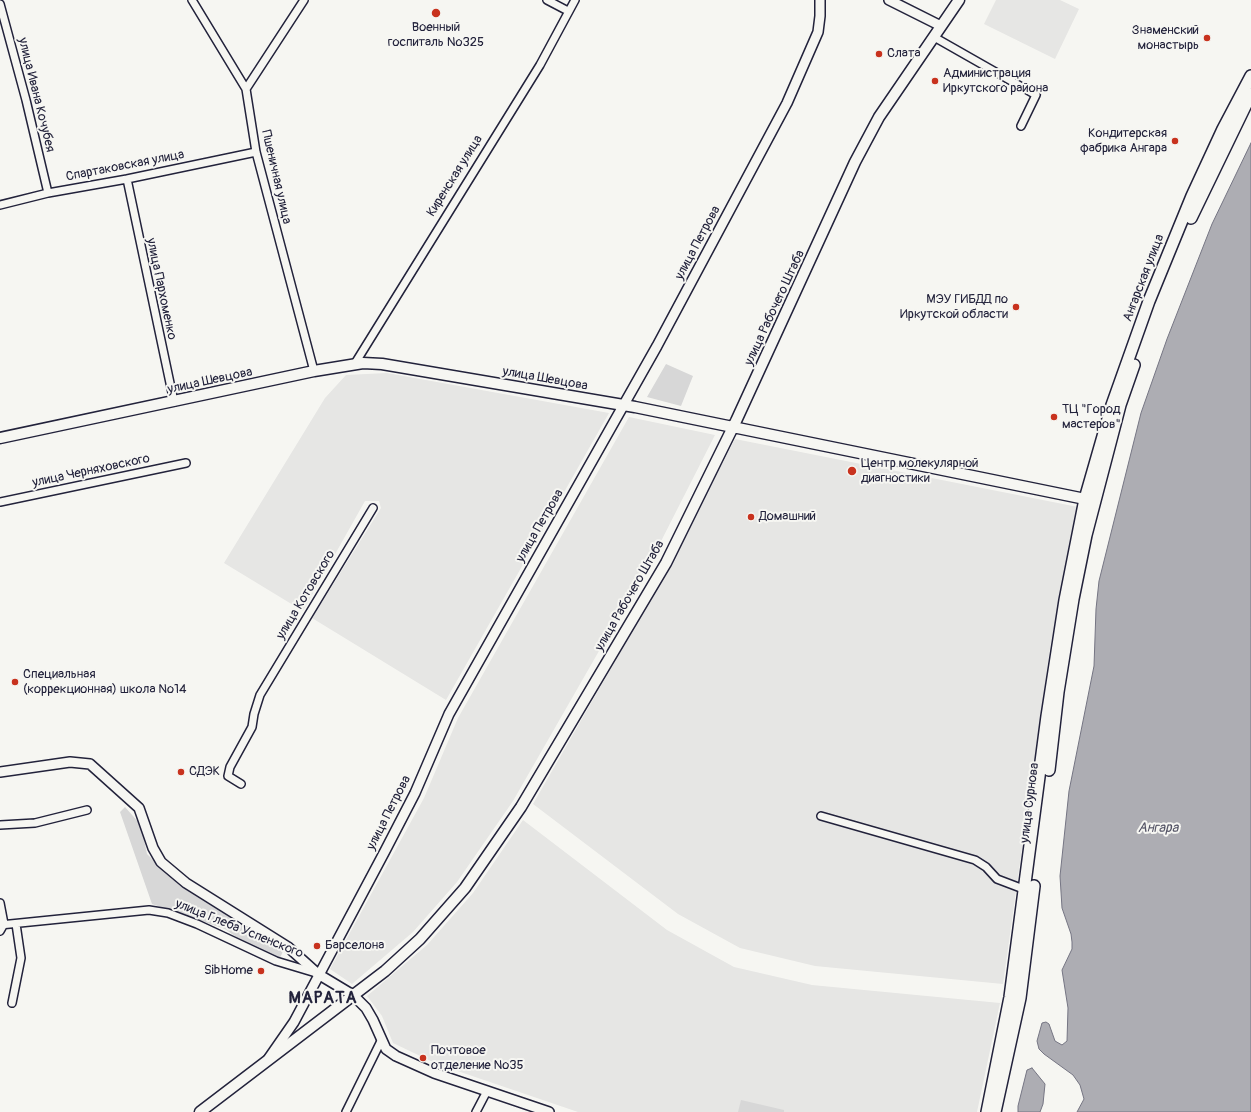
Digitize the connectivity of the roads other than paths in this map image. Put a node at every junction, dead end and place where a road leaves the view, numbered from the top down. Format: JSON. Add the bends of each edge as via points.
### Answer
{"nodes":[{"id":1,"x":192,"y":0,"type":"edge"},
{"id":2,"x":304,"y":0,"type":"edge"},
{"id":3,"x":547,"y":0,"type":"edge"},
{"id":4,"x":575,"y":0,"type":"edge"},
{"id":5,"x":820,"y":0,"type":"edge"},
{"id":6,"x":889,"y":0,"type":"edge"},
{"id":7,"x":959,"y":0,"type":"edge"},
{"id":8,"x":0,"y":4,"type":"edge"},
{"id":9,"x":568,"y":11,"type":"junction"},
{"id":10,"x":941,"y":26,"type":"junction"},
{"id":11,"x":934,"y":37,"type":"junction"},
{"id":12,"x":1251,"y":76,"type":"edge"},
{"id":13,"x":246,"y":89,"type":"junction"},
{"id":14,"x":1251,"y":94,"type":"edge"},
{"id":15,"x":1021,"y":126,"type":"dead end"},
{"id":16,"x":256,"y":152,"type":"junction"},
{"id":17,"x":127,"y":179,"type":"junction"},
{"id":18,"x":48,"y":193,"type":"junction"},
{"id":19,"x":0,"y":205,"type":"edge"},
{"id":20,"x":354,"y":365,"type":"junction"},
{"id":21,"x":314,"y":371,"type":"junction"},
{"id":22,"x":174,"y":402,"type":"junction"},
{"id":23,"x":623,"y":405,"type":"junction"},
{"id":24,"x":732,"y":428,"type":"junction"},
{"id":25,"x":0,"y":438,"type":"edge"},
{"id":26,"x":186,"y":464,"type":"dead end"},
{"id":27,"x":1090,"y":499,"type":"junction"},
{"id":28,"x":0,"y":502,"type":"edge"},
{"id":29,"x":373,"y":508,"type":"dead end"},
{"id":30,"x":0,"y":772,"type":"edge"},
{"id":31,"x":240,"y":784,"type":"dead end"},
{"id":32,"x":87,"y":810,"type":"dead end"},
{"id":33,"x":821,"y":816,"type":"dead end"},
{"id":34,"x":0,"y":825,"type":"edge"},
{"id":35,"x":1026,"y":890,"type":"junction"},
{"id":36,"x":0,"y":903,"type":"edge"},
{"id":37,"x":2,"y":924,"type":"edge"},
{"id":38,"x":16,"y":924,"type":"junction"},
{"id":39,"x":0,"y":931,"type":"edge"},
{"id":40,"x":318,"y":974,"type":"junction"},
{"id":41,"x":353,"y":995,"type":"junction"},
{"id":42,"x":12,"y":1003,"type":"dead end"},
{"id":43,"x":381,"y":1041,"type":"junction"},
{"id":44,"x":267,"y":1060,"type":"junction"},
{"id":45,"x":487,"y":1091,"type":"junction"},
{"id":46,"x":200,"y":1112,"type":"edge"},
{"id":47,"x":346,"y":1112,"type":"edge"},
{"id":48,"x":476,"y":1112,"type":"edge"},
{"id":49,"x":549,"y":1112,"type":"edge"},
{"id":50,"x":987,"y":1112,"type":"edge"},
{"id":51,"x":995,"y":1112,"type":"edge"}],
"edges":[{"from":1,"to":13,"type":"street","name":"Пшеничная улица"},
{"from":2,"to":13,"type":"street"},
{"from":3,"to":9,"type":"street"},
{"from":4,"to":9,"type":"street","name":"Киренская улица"},
{"from":5,"to":23,"type":"street","name":"улица Петрова","via":[[818,32],[787,103]]},
{"from":6,"to":10,"type":"street"},
{"from":7,"to":10,"type":"main road","name":"улица Рабочего Штаба"},
{"from":8,"to":18,"type":"street","name":"улица Ивана Кочубея"},
{"from":9,"to":20,"type":"street","name":"Киренская улица","via":[[540,65]]},
{"from":10,"to":11,"type":"main road","name":"улица Рабочего Штаба"},
{"from":11,"to":15,"type":"street","via":[[1036,95]]},
{"from":11,"to":24,"type":"main road","name":"улица Рабочего Штаба","via":[[879,117],[855,162]]},
{"from":12,"to":27,"type":"main road","name":"Ангарская улица","via":[[1192,196],[1149,301],[1112,405]]},
{"from":13,"to":16,"type":"street","name":"Пшеничная улица"},
{"from":14,"to":27,"type":"main road","name":"Ангарская улица","via":[[1187,226],[1120,405]]},
{"from":16,"to":17,"type":"street","name":"Спартаковская улица"},
{"from":16,"to":21,"type":"street","name":"Пшеничная улица"},
{"from":17,"to":18,"type":"street","name":"Спартаковская улица"},
{"from":17,"to":22,"type":"street","name":"улица Пархоменко"},
{"from":18,"to":19,"type":"street","name":"Спартаковская улица"},
{"from":20,"to":21,"type":"main road","name":"улица Шевцова"},
{"from":20,"to":23,"type":"main road","name":"улица Шевцова","via":[[382,364]]},
{"from":21,"to":22,"type":"main road","name":"улица Шевцова"},
{"from":22,"to":25,"type":"main road","name":"улица Шевцова"},
{"from":23,"to":24,"type":"main road","name":"улица Шевцова"},
{"from":23,"to":40,"type":"street","name":"улица Петрова","via":[[449,714],[415,793]]},
{"from":24,"to":27,"type":"main road","name":"улица Шевцова"},
{"from":24,"to":41,"type":"main road","name":"улица Рабочего Штаба","via":[[666,563],[521,806],[465,888],[424,934],[385,971]]},
{"from":26,"to":28,"type":"street","name":"улица Черняховского"},
{"from":27,"to":35,"type":"main road","name":"улица Сурнова","via":[[1065,600],[1050,693]]},
{"from":27,"to":51,"type":"main road","name":"улица Сурнова","via":[[1058,692],[1020,998]]},
{"from":29,"to":31,"type":"street","name":"улица Котовского","via":[[260,695],[252,727],[230,767],[228,776]]},
{"from":30,"to":40,"type":"street","name":"улица Глеба Успенского","via":[[70,762],[90,764],[139,808],[152,848],[161,862],[186,883],[288,947]]},
{"from":32,"to":34,"type":"street","via":[[35,823]]},
{"from":33,"to":35,"type":"street","via":[[975,860],[986,866],[997,879]]},
{"from":35,"to":50,"type":"main road","name":"улица Сурнова","via":[[1009,1004]]},
{"from":36,"to":37,"type":"street"},
{"from":37,"to":38,"type":"street","name":"улица Глеба Успенского"},
{"from":37,"to":39,"type":"street"},
{"from":38,"to":40,"type":"street","name":"улица Глеба Успенского","via":[[149,910],[162,912],[197,924],[276,961]]},
{"from":38,"to":42,"type":"street","via":[[21,958]]},
{"from":40,"to":41,"type":"street"},
{"from":40,"to":44,"type":"street","name":"улица Петрова","via":[[294,1022]]},
{"from":41,"to":43,"type":"street","via":[[369,1013]]},
{"from":41,"to":44,"type":"main road","name":"улица Рабочего Штаба"},
{"from":43,"to":45,"type":"street","via":[[386,1050],[396,1056],[434,1073]]},
{"from":43,"to":47,"type":"street"},
{"from":44,"to":46,"type":"main road","name":"улица Рабочего Штаба"},
{"from":45,"to":48,"type":"street"},
{"from":45,"to":49,"type":"street"}]}
